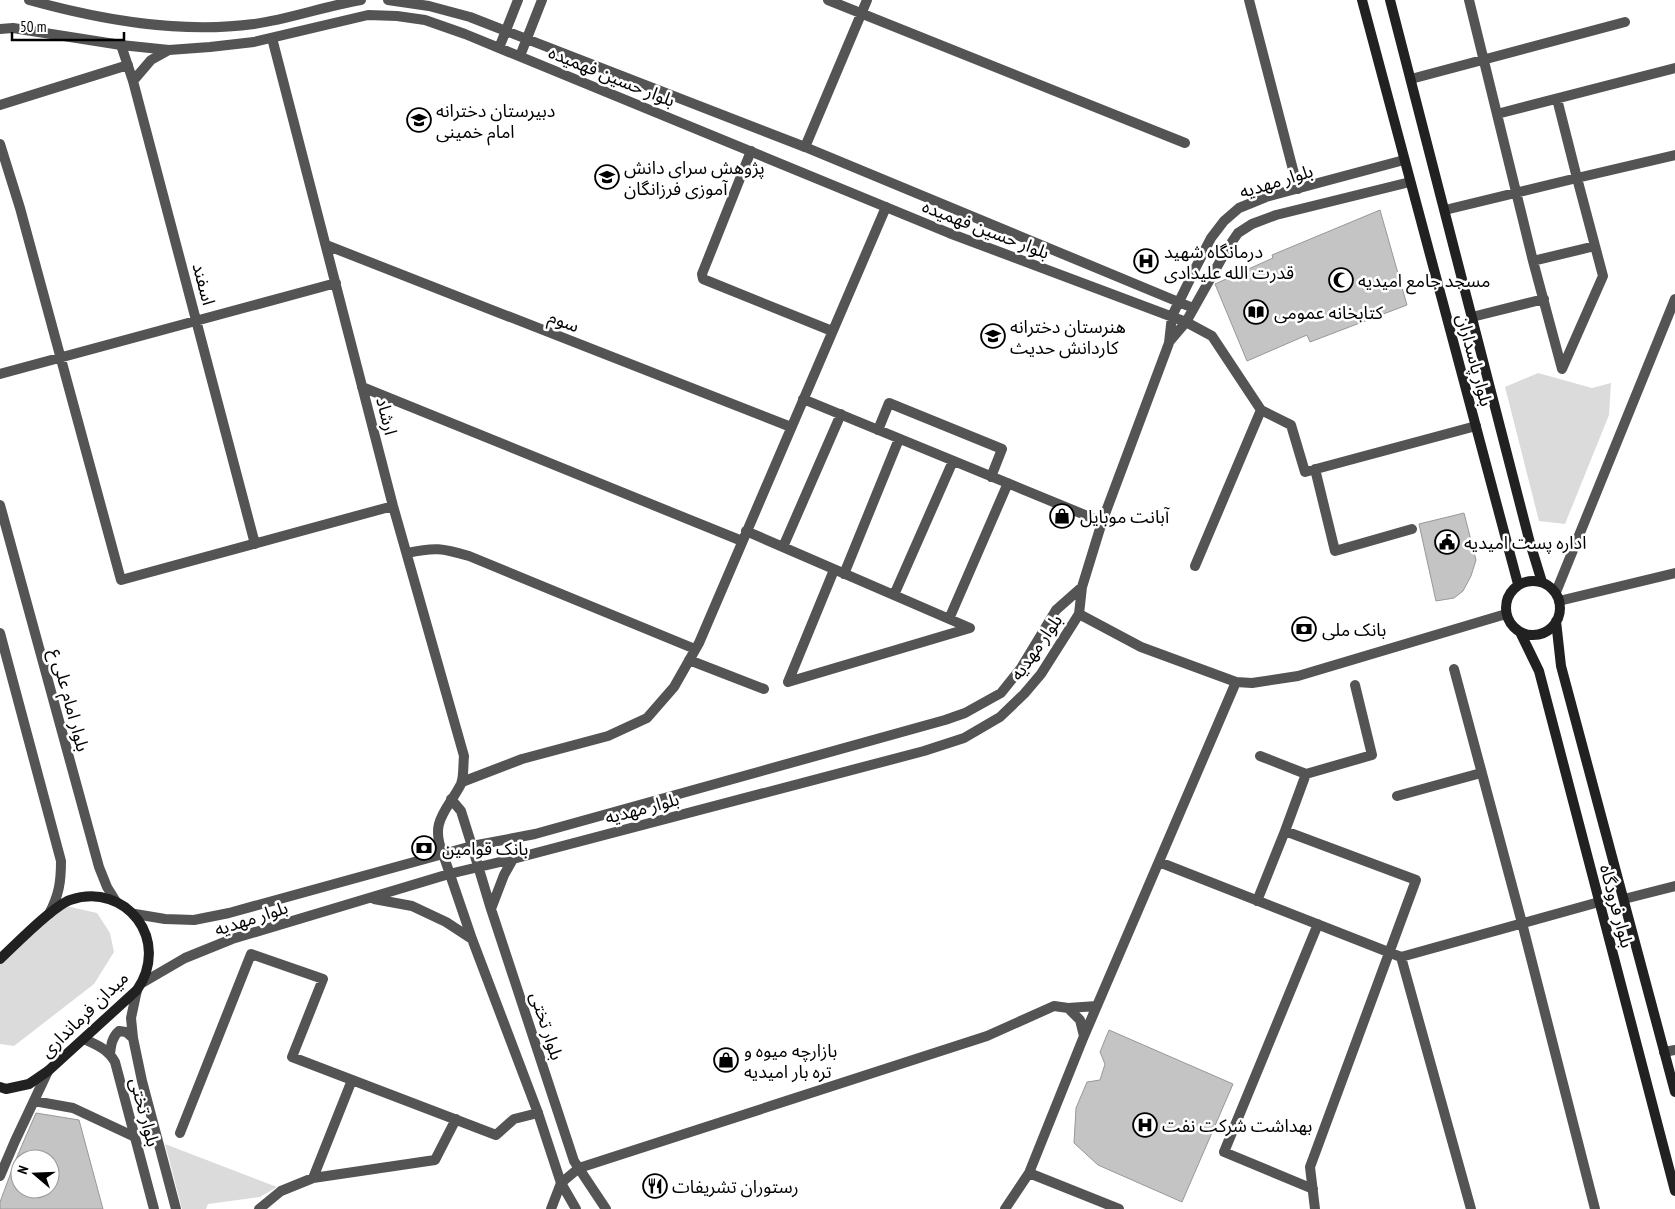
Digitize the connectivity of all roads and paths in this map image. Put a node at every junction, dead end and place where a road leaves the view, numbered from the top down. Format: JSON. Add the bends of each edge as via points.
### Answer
{"nodes":[{"id":1,"x":29,"y":0,"type":"edge"},
{"id":2,"x":361,"y":0,"type":"edge"},
{"id":3,"x":388,"y":0,"type":"edge"},
{"id":4,"x":518,"y":0,"type":"edge"},
{"id":5,"x":542,"y":0,"type":"edge"},
{"id":6,"x":828,"y":0,"type":"edge"},
{"id":7,"x":867,"y":0,"type":"edge"},
{"id":8,"x":1249,"y":0,"type":"edge"},
{"id":9,"x":1362,"y":0,"type":"edge"},
{"id":10,"x":1390,"y":0,"type":"edge"},
{"id":11,"x":1469,"y":0,"type":"edge"},
{"id":12,"x":331,"y":3,"type":"edge"},
{"id":13,"x":862,"y":14,"type":"junction"},
{"id":14,"x":1625,"y":22,"type":"dead end"},
{"id":15,"x":0,"y":29,"type":"edge"},
{"id":16,"x":506,"y":32,"type":"junction"},
{"id":17,"x":272,"y":38,"type":"junction"},
{"id":18,"x":526,"y":40,"type":"junction"},
{"id":19,"x":121,"y":45,"type":"junction"},
{"id":20,"x":499,"y":48,"type":"junction"},
{"id":21,"x":169,"y":50,"type":"junction"},
{"id":22,"x":520,"y":56,"type":"junction"},
{"id":23,"x":1483,"y":59,"type":"junction"},
{"id":24,"x":128,"y":65,"type":"junction"},
{"id":25,"x":1675,"y":68,"type":"edge"},
{"id":26,"x":1411,"y":79,"type":"junction"},
{"id":27,"x":133,"y":82,"type":"junction"},
{"id":28,"x":1557,"y":99,"type":"junction"},
{"id":29,"x":0,"y":105,"type":"edge"},
{"id":30,"x":1497,"y":114,"type":"junction"},
{"id":31,"x":1185,"y":143,"type":"dead end"},
{"id":32,"x":0,"y":144,"type":"edge"},
{"id":33,"x":806,"y":147,"type":"junction"},
{"id":34,"x":751,"y":151,"type":"junction"},
{"id":35,"x":1675,"y":155,"type":"edge"},
{"id":36,"x":1404,"y":160,"type":"junction"},
{"id":37,"x":1577,"y":178,"type":"junction"},
{"id":38,"x":1410,"y":182,"type":"junction"},
{"id":39,"x":1298,"y":189,"type":"junction"},
{"id":40,"x":1517,"y":193,"type":"junction"},
{"id":41,"x":886,"y":207,"type":"junction"},
{"id":42,"x":1445,"y":210,"type":"junction"},
{"id":43,"x":326,"y":245,"type":"junction"},
{"id":44,"x":1596,"y":246,"type":"junction"},
{"id":45,"x":1534,"y":261,"type":"junction"},
{"id":46,"x":336,"y":283,"type":"junction"},
{"id":47,"x":1544,"y":299,"type":"junction"},
{"id":48,"x":1675,"y":299,"type":"edge"},
{"id":49,"x":1178,"y":303,"type":"junction"},
{"id":50,"x":1192,"y":308,"type":"junction"},
{"id":51,"x":1172,"y":316,"type":"junction"},
{"id":52,"x":1472,"y":318,"type":"junction"},
{"id":53,"x":197,"y":321,"type":"junction"},
{"id":54,"x":1186,"y":322,"type":"junction"},
{"id":55,"x":832,"y":332,"type":"junction"},
{"id":56,"x":1169,"y":343,"type":"junction"},
{"id":57,"x":61,"y":358,"type":"junction"},
{"id":58,"x":0,"y":374,"type":"edge"},
{"id":59,"x":362,"y":387,"type":"junction"},
{"id":60,"x":803,"y":399,"type":"junction"},
{"id":61,"x":1261,"y":410,"type":"junction"},
{"id":62,"x":841,"y":414,"type":"junction"},
{"id":63,"x":1476,"y":426,"type":"junction"},
{"id":64,"x":791,"y":427,"type":"junction"},
{"id":65,"x":878,"y":430,"type":"junction"},
{"id":66,"x":899,"y":438,"type":"junction"},
{"id":67,"x":953,"y":461,"type":"junction"},
{"id":68,"x":1315,"y":469,"type":"junction"},
{"id":69,"x":991,"y":476,"type":"junction"},
{"id":70,"x":1008,"y":483,"type":"junction"},
{"id":71,"x":0,"y":505,"type":"edge"},
{"id":72,"x":393,"y":506,"type":"junction"},
{"id":73,"x":1102,"y":522,"type":"junction"},
{"id":74,"x":1412,"y":528,"type":"dead end"},
{"id":75,"x":744,"y":536,"type":"junction"},
{"id":76,"x":255,"y":544,"type":"junction"},
{"id":77,"x":783,"y":547,"type":"junction"},
{"id":78,"x":407,"y":553,"type":"junction"},
{"id":79,"x":1195,"y":566,"type":"dead end"},
{"id":80,"x":839,"y":572,"type":"junction"},
{"id":81,"x":1675,"y":574,"type":"edge"},
{"id":82,"x":1542,"y":582,"type":"junction"},
{"id":83,"x":1518,"y":584,"type":"junction"},
{"id":84,"x":1082,"y":587,"type":"junction"},
{"id":85,"x":894,"y":595,"type":"junction"},
{"id":86,"x":1558,"y":597,"type":"junction"},
{"id":87,"x":1079,"y":614,"type":"junction"},
{"id":88,"x":1506,"y":614,"type":"junction"},
{"id":89,"x":949,"y":619,"type":"junction"},
{"id":90,"x":1556,"y":621,"type":"junction"},
{"id":91,"x":1520,"y":632,"type":"junction"},
{"id":92,"x":0,"y":633,"type":"edge"},
{"id":93,"x":695,"y":649,"type":"junction"},
{"id":94,"x":689,"y":660,"type":"junction"},
{"id":95,"x":1454,"y":669,"type":"dead end"},
{"id":96,"x":1236,"y":682,"type":"junction"},
{"id":97,"x":1354,"y":685,"type":"dead end"},
{"id":98,"x":764,"y":689,"type":"dead end"},
{"id":99,"x":1260,"y":756,"type":"dead end"},
{"id":100,"x":1481,"y":773,"type":"junction"},
{"id":101,"x":1306,"y":774,"type":"junction"},
{"id":102,"x":462,"y":782,"type":"junction"},
{"id":103,"x":1397,"y":796,"type":"dead end"},
{"id":104,"x":451,"y":799,"type":"junction"},
{"id":105,"x":1285,"y":831,"type":"junction"},
{"id":106,"x":472,"y":846,"type":"junction"},
{"id":107,"x":443,"y":854,"type":"junction"},
{"id":108,"x":514,"y":859,"type":"junction"},
{"id":109,"x":1159,"y":862,"type":"junction"},
{"id":110,"x":478,"y":868,"type":"junction"},
{"id":111,"x":450,"y":874,"type":"junction"},
{"id":112,"x":1675,"y":886,"type":"edge"},
{"id":113,"x":371,"y":899,"type":"junction"},
{"id":114,"x":1624,"y":899,"type":"junction"},
{"id":115,"x":115,"y":900,"type":"junction"},
{"id":116,"x":1258,"y":901,"type":"junction"},
{"id":117,"x":1600,"y":902,"type":"junction"},
{"id":118,"x":491,"y":908,"type":"junction"},
{"id":119,"x":135,"y":914,"type":"junction"},
{"id":120,"x":49,"y":915,"type":"junction"},
{"id":121,"x":1522,"y":923,"type":"junction"},
{"id":122,"x":1318,"y":924,"type":"junction"},
{"id":123,"x":472,"y":939,"type":"junction"},
{"id":124,"x":1390,"y":952,"type":"junction"},
{"id":125,"x":1401,"y":957,"type":"junction"},
{"id":126,"x":0,"y":959,"type":"edge"},
{"id":127,"x":140,"y":986,"type":"junction"},
{"id":128,"x":1097,"y":1006,"type":"junction"},
{"id":129,"x":1068,"y":1008,"type":"junction"},
{"id":130,"x":1084,"y":1036,"type":"junction"},
{"id":131,"x":133,"y":1038,"type":"junction"},
{"id":132,"x":84,"y":1039,"type":"junction"},
{"id":133,"x":1675,"y":1050,"type":"edge"},
{"id":134,"x":1664,"y":1052,"type":"junction"},
{"id":135,"x":110,"y":1054,"type":"junction"},
{"id":136,"x":48,"y":1071,"type":"junction"},
{"id":137,"x":352,"y":1080,"type":"junction"},
{"id":138,"x":0,"y":1087,"type":"edge"},
{"id":139,"x":1675,"y":1092,"type":"edge"},
{"id":140,"x":34,"y":1101,"type":"junction"},
{"id":141,"x":538,"y":1113,"type":"junction"},
{"id":142,"x":456,"y":1119,"type":"junction"},
{"id":143,"x":180,"y":1133,"type":"dead end"},
{"id":144,"x":135,"y":1137,"type":"junction"},
{"id":145,"x":579,"y":1168,"type":"junction"},
{"id":146,"x":1029,"y":1173,"type":"junction"},
{"id":147,"x":0,"y":1176,"type":"edge"},
{"id":148,"x":313,"y":1178,"type":"junction"},
{"id":149,"x":561,"y":1184,"type":"junction"},
{"id":150,"x":1313,"y":1189,"type":"junction"},
{"id":151,"x":1675,"y":1191,"type":"edge"},
{"id":152,"x":154,"y":1209,"type":"edge"},
{"id":153,"x":176,"y":1209,"type":"edge"},
{"id":154,"x":259,"y":1209,"type":"edge"},
{"id":155,"x":551,"y":1209,"type":"edge"},
{"id":156,"x":576,"y":1209,"type":"edge"},
{"id":157,"x":606,"y":1209,"type":"edge"},
{"id":158,"x":1005,"y":1209,"type":"edge"},
{"id":159,"x":1119,"y":1209,"type":"edge"},
{"id":160,"x":1315,"y":1209,"type":"edge"},
{"id":161,"x":1471,"y":1209,"type":"edge"},
{"id":162,"x":1595,"y":1209,"type":"edge"}],
"edges":[{"from":1,"to":12,"type":"street","via":[[66,10],[172,27],[252,24]]},
{"from":2,"to":12,"type":"street"},
{"from":3,"to":16,"type":"street","name":"بلوار حسین فهمیده","via":[[429,6]]},
{"from":4,"to":16,"type":"street"},
{"from":5,"to":18,"type":"street"},
{"from":6,"to":13,"type":"street"},
{"from":7,"to":13,"type":"street"},
{"from":8,"to":39,"type":"street"},
{"from":9,"to":36,"type":"main road","name":"بلوار پاسداران"},
{"from":10,"to":26,"type":"main road","name":"بلوار پاسداران"},
{"from":11,"to":23,"type":"street"},
{"from":13,"to":31,"type":"street"},
{"from":13,"to":33,"type":"street"},
{"from":14,"to":23,"type":"street"},
{"from":15,"to":19,"type":"street","name":"بلوار حسین فهمیده","via":[[61,34]]},
{"from":16,"to":18,"type":"street","name":"بلوار حسین فهمیده"},
{"from":16,"to":20,"type":"street"},
{"from":17,"to":20,"type":"street","name":"بلوار حسین فهمیده","via":[[368,15],[397,16],[425,20]]},
{"from":17,"to":21,"type":"street","name":"بلوار حسین فهمیده"},
{"from":17,"to":43,"type":"street","name":"ارشاد"},
{"from":18,"to":22,"type":"street"},
{"from":18,"to":33,"type":"street","name":"بلوار حسین فهمیده"},
{"from":19,"to":21,"type":"street","name":"بلوار حسین فهمیده"},
{"from":19,"to":24,"type":"street","name":"اسفند"},
{"from":20,"to":22,"type":"street","name":"بلوار حسین فهمیده"},
{"from":21,"to":27,"type":"street","via":[[151,60]]},
{"from":22,"to":34,"type":"street","name":"بلوار حسین فهمیده"},
{"from":23,"to":26,"type":"street"},
{"from":23,"to":30,"type":"street"},
{"from":24,"to":27,"type":"street","name":"اسفند"},
{"from":24,"to":29,"type":"street"},
{"from":25,"to":28,"type":"street"},
{"from":26,"to":42,"type":"main road","name":"بلوار پاسداران"},
{"from":27,"to":53,"type":"street","name":"اسفند"},
{"from":28,"to":30,"type":"street"},
{"from":28,"to":37,"type":"street"},
{"from":30,"to":40,"type":"street"},
{"from":32,"to":57,"type":"street"},
{"from":33,"to":49,"type":"street","name":"بلوار حسین فهمیده"},
{"from":34,"to":41,"type":"street","name":"بلوار حسین فهمیده"},
{"from":34,"to":55,"type":"street","via":[[702,274],[703,279]]},
{"from":35,"to":37,"type":"street"},
{"from":36,"to":38,"type":"main road","name":"بلوار پاسداران"},
{"from":36,"to":39,"type":"street","name":"بلوار مهدیه"},
{"from":37,"to":40,"type":"street"},
{"from":37,"to":44,"type":"street"},
{"from":38,"to":50,"type":"street","name":"بلوار مهدیه","via":[[1276,215],[1252,224],[1238,234]]},
{"from":38,"to":63,"type":"main road","name":"بلوار پاسداران"},
{"from":39,"to":49,"type":"street","name":"بلوار مهدیه","via":[[1238,208],[1224,220],[1211,238]]},
{"from":40,"to":42,"type":"street"},
{"from":40,"to":45,"type":"street"},
{"from":41,"to":51,"type":"street","name":"بلوار حسین فهمیده"},
{"from":41,"to":55,"type":"street"},
{"from":42,"to":52,"type":"main road","name":"بلوار پاسداران"},
{"from":43,"to":46,"type":"street","name":"ارشاد"},
{"from":43,"to":64,"type":"street","name":"سوم"},
{"from":44,"to":45,"type":"street"},
{"from":44,"to":47,"type":"street","via":[[1603,276],[1562,369]]},
{"from":45,"to":47,"type":"street"},
{"from":46,"to":53,"type":"street"},
{"from":46,"to":59,"type":"street","name":"ارشاد"},
{"from":47,"to":52,"type":"street"},
{"from":48,"to":86,"type":"street"},
{"from":49,"to":50,"type":"street","name":"بلوار حسین فهمیده"},
{"from":49,"to":51,"type":"street","name":"بلوار مهدیه"},
{"from":50,"to":54,"type":"street","name":"بلوار مهدیه"},
{"from":51,"to":54,"type":"street","name":"بلوار حسین فهمیده"},
{"from":51,"to":56,"type":"street","name":"بلوار مهدیه"},
{"from":52,"to":82,"type":"main road","name":"بلوار پاسداران"},
{"from":53,"to":57,"type":"street"},
{"from":53,"to":76,"type":"street","name":"اسفند"},
{"from":54,"to":56,"type":"street","name":"بلوار مهدیه"},
{"from":54,"to":61,"type":"street","name":"بلوار حسین فهمیده","via":[[1212,336]]},
{"from":55,"to":60,"type":"street"},
{"from":56,"to":73,"type":"street","name":"بلوار مهدیه"},
{"from":57,"to":58,"type":"street"},
{"from":57,"to":76,"type":"street","via":[[121,580]]},
{"from":59,"to":72,"type":"street","name":"ارشاد"},
{"from":59,"to":75,"type":"street"},
{"from":60,"to":62,"type":"street"},
{"from":60,"to":64,"type":"street"},
{"from":61,"to":68,"type":"street","via":[[1291,425],[1306,472]]},
{"from":61,"to":79,"type":"street"},
{"from":62,"to":65,"type":"street"},
{"from":62,"to":77,"type":"street"},
{"from":63,"to":68,"type":"street"},
{"from":63,"to":83,"type":"main road","name":"بلوار پاسداران"},
{"from":64,"to":75,"type":"street"},
{"from":65,"to":66,"type":"street"},
{"from":65,"to":69,"type":"street","via":[[888,404],[1002,449]]},
{"from":66,"to":67,"type":"street"},
{"from":66,"to":80,"type":"street"},
{"from":67,"to":69,"type":"street"},
{"from":67,"to":85,"type":"street"},
{"from":68,"to":74,"type":"street","via":[[1335,551]]},
{"from":69,"to":70,"type":"street"},
{"from":70,"to":73,"type":"street"},
{"from":70,"to":89,"type":"street"},
{"from":71,"to":115,"type":"street","name":"بلوار امام علی ع","via":[[98,867]]},
{"from":72,"to":76,"type":"street"},
{"from":72,"to":78,"type":"street","name":"ارشاد"},
{"from":73,"to":84,"type":"street","name":"بلوار مهدیه"},
{"from":75,"to":77,"type":"street"},
{"from":75,"to":93,"type":"street"},
{"from":77,"to":80,"type":"street"},
{"from":78,"to":93,"type":"street","via":[[444,549],[469,556]]},
{"from":78,"to":102,"type":"street","name":"ارشاد","via":[[464,756]]},
{"from":80,"to":85,"type":"street"},
{"from":80,"to":89,"type":"street","via":[[788,682],[970,628]]},
{"from":81,"to":86,"type":"street"},
{"from":82,"to":83,"type":"main road","via":[[1534,580]]},
{"from":82,"to":86,"type":"main road","via":[[1550,586]]},
{"from":83,"to":88,"type":"main road","via":[[1507,597]]},
{"from":84,"to":87,"type":"street","name":"بلوار مهدیه"},
{"from":84,"to":106,"type":"street","name":"بلوار مهدیه","via":[[1056,610],[1021,668],[1001,693],[965,713],[535,834]]},
{"from":85,"to":89,"type":"street"},
{"from":86,"to":90,"type":"main road"},
{"from":87,"to":96,"type":"street","via":[[1141,647]]},
{"from":87,"to":108,"type":"street","name":"بلوار مهدیه","via":[[1041,674],[1024,694],[1000,717],[964,738]]},
{"from":88,"to":91,"type":"main road"},
{"from":88,"to":96,"type":"street","via":[[1298,676],[1252,683]]},
{"from":90,"to":91,"type":"main road","via":[[1551,628],[1536,635]]},
{"from":90,"to":114,"type":"main road","name":"بلوار فرودگاه","via":[[1561,666]]},
{"from":91,"to":117,"type":"main road","name":"بلوار فرودگاه","via":[[1539,671]]},
{"from":92,"to":120,"type":"street","via":[[62,861],[58,897]]},
{"from":93,"to":94,"type":"street"},
{"from":94,"to":98,"type":"street"},
{"from":94,"to":102,"type":"street","via":[[674,687],[647,718],[608,736],[522,759]]},
{"from":95,"to":100,"type":"street"},
{"from":96,"to":109,"type":"street"},
{"from":97,"to":101,"type":"street","via":[[1372,755]]},
{"from":99,"to":101,"type":"street"},
{"from":100,"to":103,"type":"street"},
{"from":100,"to":121,"type":"street"},
{"from":101,"to":105,"type":"street"},
{"from":102,"to":104,"type":"street","name":"ارشاد"},
{"from":104,"to":106,"type":"street","via":[[461,811]]},
{"from":104,"to":107,"type":"street","name":"ارشاد","via":[[437,830]]},
{"from":105,"to":116,"type":"street"},
{"from":105,"to":124,"type":"street","via":[[1416,880]]},
{"from":106,"to":107,"type":"street","name":"بلوار مهدیه"},
{"from":106,"to":110,"type":"street","name":"بلوار تختی"},
{"from":107,"to":111,"type":"street"},
{"from":107,"to":119,"type":"street","name":"بلوار مهدیه","via":[[194,920]]},
{"from":108,"to":110,"type":"street","name":"بلوار مهدیه"},
{"from":108,"to":118,"type":"street"},
{"from":109,"to":116,"type":"street"},
{"from":109,"to":128,"type":"street"},
{"from":110,"to":111,"type":"street","name":"بلوار مهدیه"},
{"from":110,"to":118,"type":"street","name":"بلوار تختی"},
{"from":111,"to":113,"type":"street","name":"بلوار مهدیه"},
{"from":111,"to":123,"type":"street"},
{"from":112,"to":114,"type":"street"},
{"from":113,"to":123,"type":"street","via":[[412,906]]},
{"from":113,"to":127,"type":"street","name":"بلوار مهدیه","via":[[232,939],[185,958]]},
{"from":114,"to":134,"type":"main road","name":"بلوار فرودگاه"},
{"from":115,"to":119,"type":"main road","name":"میدان فرمانداری"},
{"from":115,"to":120,"type":"main road","name":"میدان فرمانداری","via":[[92,895],[68,901]]},
{"from":116,"to":122,"type":"street"},
{"from":117,"to":121,"type":"street"},
{"from":117,"to":151,"type":"main road","name":"بلوار فرودگاه"},
{"from":118,"to":145,"type":"street","name":"بلوار تختی"},
{"from":119,"to":127,"type":"main road","name":"میدان فرمانداری","via":[[147,935],[150,959]]},
{"from":120,"to":126,"type":"main road","name":"میدان فرمانداری"},
{"from":121,"to":125,"type":"street"},
{"from":121,"to":162,"type":"street"},
{"from":122,"to":124,"type":"street"},
{"from":122,"to":150,"type":"street","via":[[1224,1152]]},
{"from":123,"to":141,"type":"street"},
{"from":124,"to":125,"type":"street"},
{"from":124,"to":150,"type":"street","via":[[1310,1167]]},
{"from":125,"to":161,"type":"street"},
{"from":127,"to":131,"type":"street","name":"بلوار تختی","via":[[131,1018]]},
{"from":127,"to":132,"type":"main road","name":"میدان فرمانداری"},
{"from":128,"to":129,"type":"street"},
{"from":128,"to":130,"type":"street"},
{"from":129,"to":130,"type":"street","via":[[1080,1020]]},
{"from":129,"to":145,"type":"street","via":[[1054,1006],[987,1036]]},
{"from":130,"to":146,"type":"street"},
{"from":131,"to":135,"type":"street","via":[[119,1031],[111,1042]]},
{"from":131,"to":153,"type":"street","name":"بلوار تختی"},
{"from":132,"to":135,"type":"street"},
{"from":132,"to":136,"type":"main road","name":"میدان فرمانداری"},
{"from":133,"to":134,"type":"street"},
{"from":134,"to":139,"type":"main road","name":"بلوار فرودگاه"},
{"from":135,"to":144,"type":"street","name":"بلوار تختی"},
{"from":136,"to":138,"type":"main road","name":"میدان فرمانداری","via":[[29,1084]]},
{"from":136,"to":140,"type":"street"},
{"from":137,"to":142,"type":"street"},
{"from":137,"to":143,"type":"street","via":[[292,1057],[323,979],[251,954]]},
{"from":137,"to":148,"type":"street"},
{"from":140,"to":144,"type":"street","via":[[73,1108]]},
{"from":140,"to":147,"type":"street"},
{"from":141,"to":142,"type":"street","via":[[514,1119],[496,1135]]},
{"from":141,"to":149,"type":"street"},
{"from":142,"to":148,"type":"street","via":[[435,1160]]},
{"from":144,"to":152,"type":"street","name":"بلوار تختی"},
{"from":145,"to":149,"type":"street"},
{"from":145,"to":157,"type":"street","name":"بلوار تختی"},
{"from":146,"to":158,"type":"street"},
{"from":146,"to":159,"type":"street"},
{"from":148,"to":154,"type":"street","via":[[281,1191]]},
{"from":149,"to":155,"type":"street"},
{"from":149,"to":156,"type":"street"},
{"from":150,"to":160,"type":"street"}]}
